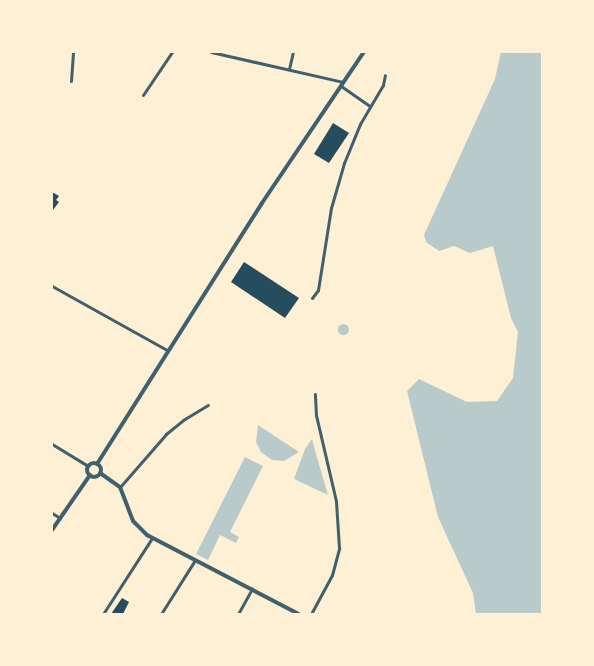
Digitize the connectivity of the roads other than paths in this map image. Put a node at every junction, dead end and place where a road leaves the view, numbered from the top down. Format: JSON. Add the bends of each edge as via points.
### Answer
{"nodes":[{"id":1,"x":73,"y":52,"type":"edge"},
{"id":2,"x":172,"y":52,"type":"edge"},
{"id":3,"x":211,"y":52,"type":"edge"},
{"id":4,"x":293,"y":52,"type":"edge"},
{"id":5,"x":364,"y":52,"type":"edge"},
{"id":6,"x":290,"y":69,"type":"junction"},
{"id":7,"x":385,"y":75,"type":"dead end"},
{"id":8,"x":71,"y":81,"type":"dead end"},
{"id":9,"x":342,"y":84,"type":"junction"},
{"id":10,"x":143,"y":95,"type":"dead end"},
{"id":11,"x":370,"y":106,"type":"junction"},
{"id":12,"x":52,"y":286,"type":"edge"},
{"id":13,"x":312,"y":298,"type":"dead end"},
{"id":14,"x":167,"y":350,"type":"junction"},
{"id":15,"x":315,"y":394,"type":"dead end"},
{"id":16,"x":208,"y":405,"type":"dead end"},
{"id":17,"x":52,"y":444,"type":"edge"},
{"id":18,"x":97,"y":464,"type":"junction"},
{"id":19,"x":88,"y":466,"type":"junction"},
{"id":20,"x":100,"y":473,"type":"junction"},
{"id":21,"x":90,"y":475,"type":"junction"},
{"id":22,"x":120,"y":487,"type":"junction"},
{"id":23,"x":52,"y":513,"type":"edge"},
{"id":24,"x":60,"y":518,"type":"junction"},
{"id":25,"x":52,"y":530,"type":"edge"},
{"id":26,"x":152,"y":538,"type":"junction"},
{"id":27,"x":195,"y":560,"type":"junction"},
{"id":28,"x":252,"y":589,"type":"junction"},
{"id":29,"x":103,"y":614,"type":"edge"},
{"id":30,"x":161,"y":614,"type":"edge"},
{"id":31,"x":238,"y":614,"type":"edge"},
{"id":32,"x":299,"y":614,"type":"edge"},
{"id":33,"x":311,"y":614,"type":"edge"}],
"edges":[{"from":1,"to":8,"type":"street"},
{"from":2,"to":10,"type":"street"},
{"from":3,"to":6,"type":"street"},
{"from":4,"to":6,"type":"street"},
{"from":5,"to":9,"type":"street"},
{"from":6,"to":9,"type":"street"},
{"from":7,"to":11,"type":"street","via":[[381,90]]},
{"from":9,"to":11,"type":"street"},
{"from":9,"to":14,"type":"street"},
{"from":11,"to":13,"type":"street","via":[[349,149],[335,191],[318,290]]},
{"from":12,"to":14,"type":"street"},
{"from":14,"to":18,"type":"street"},
{"from":15,"to":33,"type":"street","via":[[316,415],[336,501],[340,548],[332,575]]},
{"from":16,"to":22,"type":"street","via":[[166,434]]},
{"from":17,"to":19,"type":"street"},
{"from":18,"to":19,"type":"street"},
{"from":18,"to":20,"type":"street"},
{"from":19,"to":21,"type":"street"},
{"from":20,"to":21,"type":"street","via":[[96,476]]},
{"from":20,"to":22,"type":"street"},
{"from":21,"to":24,"type":"street"},
{"from":22,"to":26,"type":"street","via":[[133,521]]},
{"from":23,"to":24,"type":"street"},
{"from":24,"to":25,"type":"street"},
{"from":26,"to":27,"type":"street"},
{"from":26,"to":29,"type":"street"},
{"from":27,"to":28,"type":"street"},
{"from":27,"to":30,"type":"street"},
{"from":28,"to":31,"type":"street"},
{"from":28,"to":32,"type":"street"}]}
